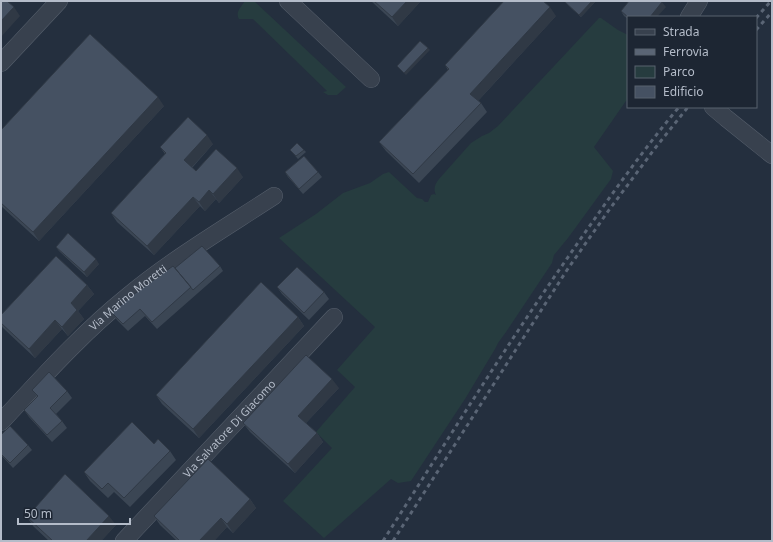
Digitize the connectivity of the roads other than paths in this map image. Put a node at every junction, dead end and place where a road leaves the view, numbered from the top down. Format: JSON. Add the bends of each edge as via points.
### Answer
{"nodes":[{"id":1,"x":58,"y":1,"type":"edge"},
{"id":2,"x":288,"y":1,"type":"edge"},
{"id":3,"x":699,"y":1,"type":"edge"},
{"id":4,"x":690,"y":16,"type":"edge"},
{"id":5,"x":1,"y":63,"type":"edge"},
{"id":6,"x":371,"y":79,"type":"dead end"},
{"id":7,"x":714,"y":108,"type":"edge"},
{"id":8,"x":772,"y":155,"type":"edge"},
{"id":9,"x":274,"y":196,"type":"dead end"},
{"id":10,"x":334,"y":317,"type":"dead end"},
{"id":11,"x":1,"y":422,"type":"edge"},
{"id":12,"x":124,"y":541,"type":"edge"}],
"edges":[{"from":1,"to":5,"type":"street"},
{"from":2,"to":6,"type":"street"},
{"from":3,"to":4,"type":"street"},
{"from":7,"to":8,"type":"street"},
{"from":9,"to":11,"type":"street","name":"Via Marino Moretti","via":[[191,250],[129,295],[87,332]]},
{"from":10,"to":12,"type":"street","name":"Via Salvatore Di Giacomo"}]}
